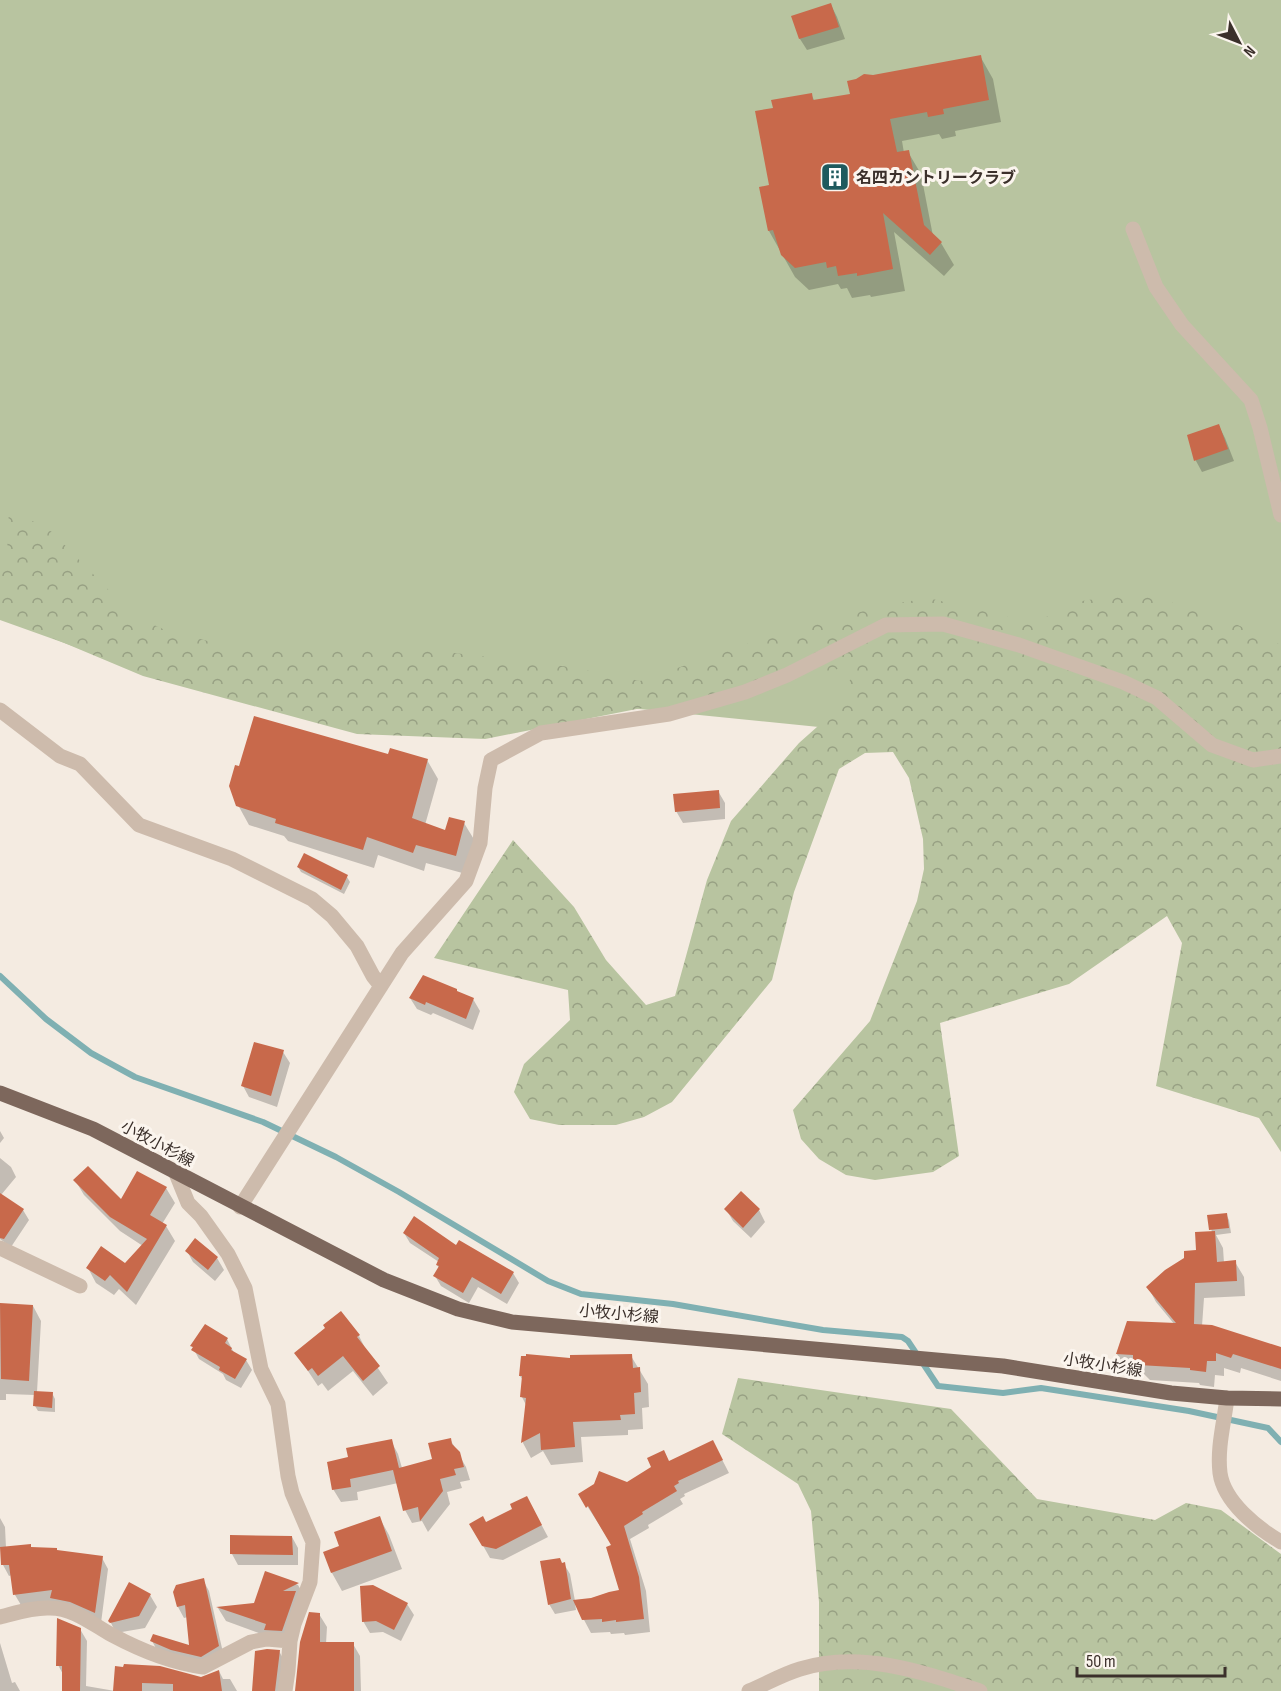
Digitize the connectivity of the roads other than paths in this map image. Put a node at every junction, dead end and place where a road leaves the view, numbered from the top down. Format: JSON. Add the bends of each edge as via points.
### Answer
{"nodes":[{"id":1,"x":1133,"y":229,"type":"dead end"},
{"id":2,"x":1281,"y":515,"type":"edge"},
{"id":3,"x":0,"y":710,"type":"edge"},
{"id":4,"x":1281,"y":756,"type":"edge"},
{"id":5,"x":381,"y":986,"type":"junction"},
{"id":6,"x":0,"y":1093,"type":"edge"},
{"id":7,"x":175,"y":1171,"type":"junction"},
{"id":8,"x":240,"y":1207,"type":"junction"},
{"id":9,"x":0,"y":1248,"type":"edge"},
{"id":10,"x":80,"y":1286,"type":"dead end"},
{"id":11,"x":1281,"y":1400,"type":"edge"},
{"id":12,"x":1227,"y":1401,"type":"junction"},
{"id":13,"x":1281,"y":1542,"type":"edge"},
{"id":14,"x":0,"y":1617,"type":"edge"},
{"id":15,"x":290,"y":1641,"type":"junction"},
{"id":16,"x":285,"y":1691,"type":"edge"},
{"id":17,"x":749,"y":1691,"type":"edge"},
{"id":18,"x":980,"y":1691,"type":"edge"}],
"edges":[{"from":1,"to":2,"type":"street","via":[[1156,287],[1176,316],[1251,400]]},
{"from":3,"to":5,"type":"street","via":[[60,756],[80,764],[139,825],[232,859],[312,899],[357,946]]},
{"from":4,"to":5,"type":"street","via":[[1253,760],[1212,745],[1157,698],[1019,645],[943,624],[886,625],[745,692],[669,714],[541,733],[491,760],[480,843],[466,880],[402,953]]},
{"from":5,"to":8,"type":"street"},
{"from":6,"to":7,"type":"main road","name":"小牧小杉線","via":[[93,1129]]},
{"from":7,"to":8,"type":"main road","name":"小牧小杉線"},
{"from":7,"to":15,"type":"street","via":[[188,1203],[228,1254],[241,1278],[261,1369],[278,1404],[292,1493],[313,1542],[310,1582]]},
{"from":8,"to":12,"type":"main road","name":"小牧小杉線","via":[[384,1280],[458,1309],[512,1322],[1003,1366]]},
{"from":9,"to":10,"type":"street"},
{"from":11,"to":12,"type":"main road","name":"小牧小杉線"},
{"from":12,"to":13,"type":"street","via":[[1220,1463],[1223,1483],[1248,1517]]},
{"from":14,"to":15,"type":"street","via":[[39,1608],[63,1609],[152,1654],[203,1667],[251,1641]]},
{"from":15,"to":16,"type":"street"},
{"from":17,"to":18,"type":"street","via":[[800,1669],[855,1662],[892,1665]]}]}
